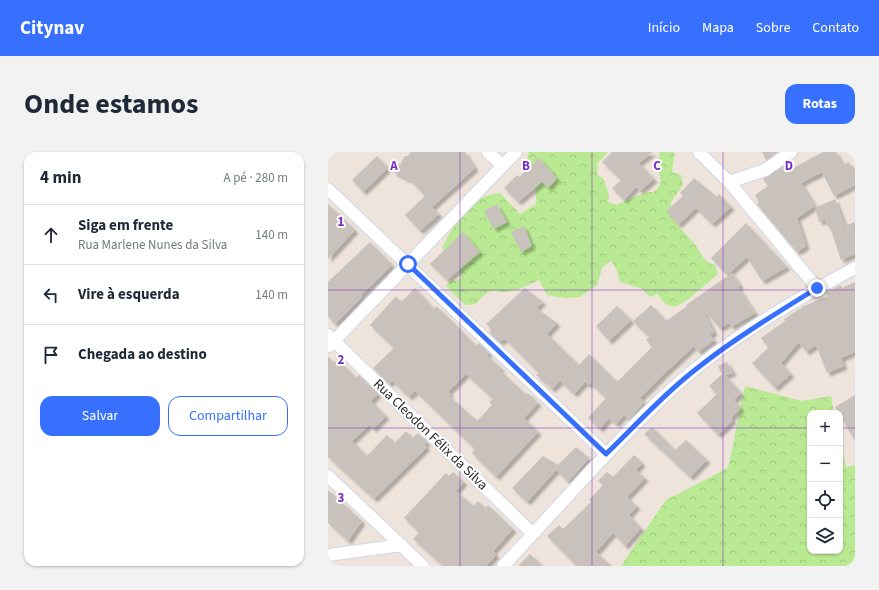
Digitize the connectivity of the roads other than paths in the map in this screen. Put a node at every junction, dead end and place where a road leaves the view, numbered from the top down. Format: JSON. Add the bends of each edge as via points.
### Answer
{"nodes":[{"id":1,"x":488,"y":152,"type":"edge"},
{"id":2,"x":516,"y":152,"type":"edge"},
{"id":3,"x":699,"y":152,"type":"edge"},
{"id":4,"x":791,"y":152,"type":"edge"},
{"id":5,"x":502,"y":166,"type":"junction"},
{"id":6,"x":729,"y":182,"type":"junction"},
{"id":7,"x":328,"y":189,"type":"edge"},
{"id":8,"x":408,"y":264,"type":"junction"},
{"id":9,"x":855,"y":268,"type":"edge"},
{"id":10,"x":817,"y":288,"type":"junction"},
{"id":11,"x":330,"y":341,"type":"edge"},
{"id":12,"x":606,"y":454,"type":"junction"},
{"id":13,"x":328,"y":476,"type":"edge"},
{"id":14,"x":533,"y":534,"type":"junction"},
{"id":15,"x":402,"y":545,"type":"junction"},
{"id":16,"x":328,"y":555,"type":"edge"},
{"id":17,"x":423,"y":566,"type":"edge"},
{"id":18,"x":503,"y":566,"type":"edge"}],
"edges":[{"from":1,"to":5,"type":"street"},
{"from":2,"to":5,"type":"street"},
{"from":3,"to":6,"type":"street"},
{"from":4,"to":6,"type":"street","via":[[765,170]]},
{"from":5,"to":8,"type":"street"},
{"from":6,"to":10,"type":"street"},
{"from":7,"to":8,"type":"street"},
{"from":8,"to":11,"type":"street"},
{"from":8,"to":12,"type":"street"},
{"from":9,"to":10,"type":"street"},
{"from":10,"to":12,"type":"street","via":[[700,366],[675,386]]},
{"from":11,"to":14,"type":"street","name":"Rua Cleodon Félix da Silva"},
{"from":12,"to":14,"type":"street"},
{"from":13,"to":15,"type":"street"},
{"from":14,"to":18,"type":"street"},
{"from":15,"to":16,"type":"street"},
{"from":15,"to":17,"type":"street"}]}
